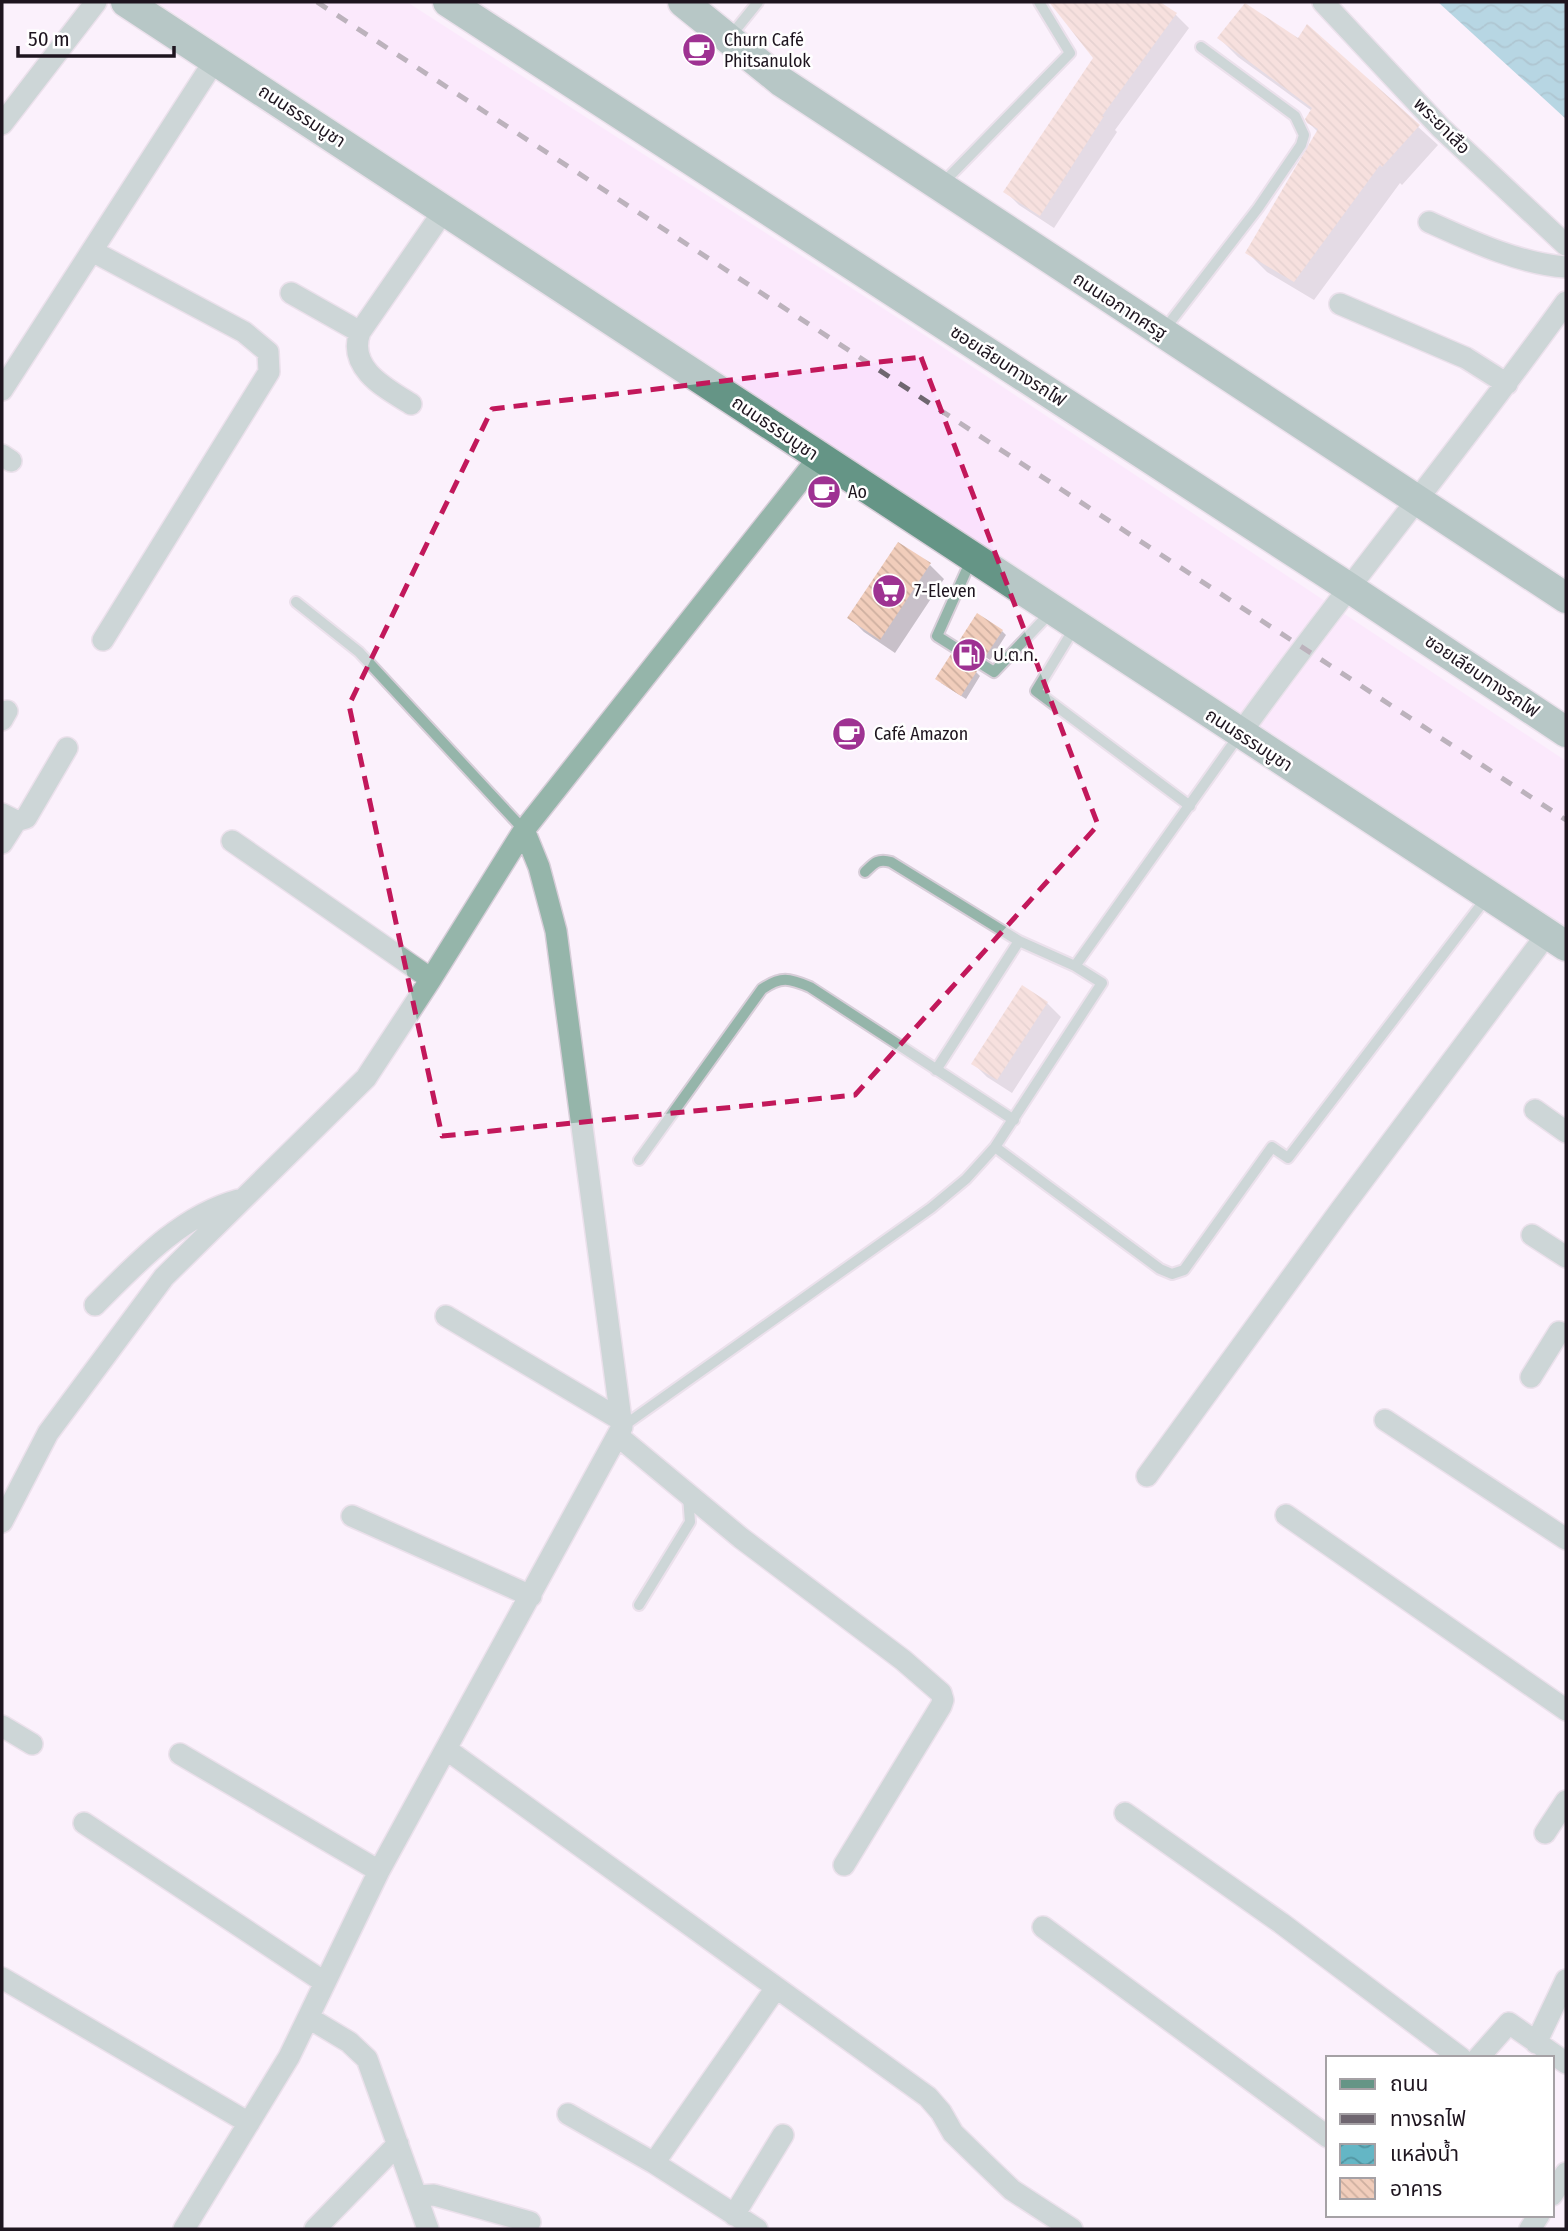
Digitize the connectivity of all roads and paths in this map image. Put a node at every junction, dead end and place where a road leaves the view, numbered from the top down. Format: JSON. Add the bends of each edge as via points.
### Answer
{"nodes":[{"id":1,"x":96,"y":2,"type":"edge"},
{"id":2,"x":126,"y":2,"type":"edge"},
{"id":3,"x":448,"y":2,"type":"edge"},
{"id":4,"x":683,"y":2,"type":"edge"},
{"id":5,"x":758,"y":2,"type":"edge"},
{"id":6,"x":1039,"y":2,"type":"edge"},
{"id":7,"x":1323,"y":2,"type":"edge"},
{"id":8,"x":729,"y":39,"type":"junction"},
{"id":9,"x":1201,"y":47,"type":"dead end"},
{"id":10,"x":215,"y":60,"type":"junction"},
{"id":11,"x":2,"y":124,"type":"edge"},
{"id":12,"x":939,"y":187,"type":"junction"},
{"id":13,"x":445,"y":209,"type":"junction"},
{"id":14,"x":1429,"y":222,"type":"dead end"},
{"id":15,"x":1566,"y":245,"type":"edge"},
{"id":16,"x":92,"y":251,"type":"junction"},
{"id":17,"x":1566,"y":267,"type":"edge"},
{"id":18,"x":291,"y":293,"type":"dead end"},
{"id":19,"x":1566,"y":302,"type":"edge"},
{"id":20,"x":1340,"y":304,"type":"dead end"},
{"id":21,"x":360,"y":332,"type":"junction"},
{"id":22,"x":1162,"y":333,"type":"junction"},
{"id":23,"x":1507,"y":384,"type":"junction"},
{"id":24,"x":2,"y":390,"type":"edge"},
{"id":25,"x":411,"y":404,"type":"dead end"},
{"id":26,"x":818,"y":457,"type":"junction"},
{"id":27,"x":1418,"y":501,"type":"junction"},
{"id":28,"x":972,"y":558,"type":"junction"},
{"id":29,"x":1348,"y":587,"type":"junction"},
{"id":30,"x":1566,"y":598,"type":"edge"},
{"id":31,"x":296,"y":602,"type":"dead end"},
{"id":32,"x":1064,"y":618,"type":"junction"},
{"id":33,"x":103,"y":640,"type":"dead end"},
{"id":34,"x":1566,"y":732,"type":"edge"},
{"id":35,"x":1240,"y":734,"type":"junction"},
{"id":36,"x":66,"y":748,"type":"dead end"},
{"id":37,"x":1190,"y":806,"type":"junction"},
{"id":38,"x":9,"y":818,"type":"edge"},
{"id":39,"x":524,"y":830,"type":"junction"},
{"id":40,"x":232,"y":841,"type":"dead end"},
{"id":41,"x":2,"y":843,"type":"edge"},
{"id":42,"x":865,"y":872,"type":"dead end"},
{"id":43,"x":1488,"y":895,"type":"junction"},
{"id":44,"x":1557,"y":940,"type":"edge"},
{"id":45,"x":1019,"y":941,"type":"junction"},
{"id":46,"x":1075,"y":966,"type":"junction"},
{"id":47,"x":431,"y":979,"type":"junction"},
{"id":48,"x":936,"y":1070,"type":"junction"},
{"id":49,"x":1535,"y":1110,"type":"dead end"},
{"id":50,"x":1014,"y":1120,"type":"junction"},
{"id":51,"x":1566,"y":1132,"type":"edge"},
{"id":52,"x":995,"y":1147,"type":"junction"},
{"id":53,"x":639,"y":1160,"type":"dead end"},
{"id":54,"x":243,"y":1199,"type":"junction"},
{"id":55,"x":1532,"y":1235,"type":"dead end"},
{"id":56,"x":1566,"y":1257,"type":"edge"},
{"id":57,"x":95,"y":1304,"type":"dead end"},
{"id":58,"x":446,"y":1316,"type":"dead end"},
{"id":59,"x":1564,"y":1334,"type":"edge"},
{"id":60,"x":1531,"y":1377,"type":"dead end"},
{"id":61,"x":1385,"y":1420,"type":"dead end"},
{"id":62,"x":621,"y":1428,"type":"junction"},
{"id":63,"x":1147,"y":1476,"type":"dead end"},
{"id":64,"x":687,"y":1493,"type":"junction"},
{"id":65,"x":1286,"y":1515,"type":"dead end"},
{"id":66,"x":352,"y":1516,"type":"dead end"},
{"id":67,"x":2,"y":1522,"type":"edge"},
{"id":68,"x":1566,"y":1539,"type":"edge"},
{"id":69,"x":531,"y":1596,"type":"junction"},
{"id":70,"x":639,"y":1605,"type":"dead end"},
{"id":71,"x":1566,"y":1710,"type":"edge"},
{"id":72,"x":2,"y":1726,"type":"edge"},
{"id":73,"x":32,"y":1744,"type":"dead end"},
{"id":74,"x":446,"y":1749,"type":"junction"},
{"id":75,"x":180,"y":1755,"type":"dead end"},
{"id":76,"x":1566,"y":1801,"type":"edge"},
{"id":77,"x":1125,"y":1812,"type":"dead end"},
{"id":78,"x":84,"y":1823,"type":"dead end"},
{"id":79,"x":1545,"y":1833,"type":"dead end"},
{"id":80,"x":844,"y":1865,"type":"dead end"},
{"id":81,"x":379,"y":1871,"type":"junction"},
{"id":82,"x":1043,"y":1927,"type":"dead end"},
{"id":83,"x":2,"y":1978,"type":"edge"},
{"id":84,"x":1566,"y":1980,"type":"edge"},
{"id":85,"x":324,"y":1982,"type":"junction"},
{"id":86,"x":776,"y":1988,"type":"junction"},
{"id":87,"x":309,"y":2018,"type":"junction"},
{"id":88,"x":1536,"y":2043,"type":"junction"},
{"id":89,"x":1458,"y":2056,"type":"edge"},
{"id":90,"x":1480,"y":2056,"type":"edge"},
{"id":91,"x":1566,"y":2063,"type":"edge"},
{"id":92,"x":568,"y":2114,"type":"dead end"},
{"id":93,"x":249,"y":2123,"type":"junction"},
{"id":94,"x":783,"y":2135,"type":"dead end"},
{"id":95,"x":1326,"y":2136,"type":"edge"},
{"id":96,"x":398,"y":2144,"type":"junction"},
{"id":97,"x":654,"y":2163,"type":"junction"},
{"id":98,"x":1566,"y":2173,"type":"edge"},
{"id":99,"x":1554,"y":2192,"type":"edge"},
{"id":100,"x":416,"y":2196,"type":"junction"},
{"id":101,"x":530,"y":2222,"type":"dead end"},
{"id":102,"x":747,"y":2225,"type":"edge"},
{"id":103,"x":184,"y":2229,"type":"edge"},
{"id":104,"x":315,"y":2229,"type":"edge"},
{"id":105,"x":428,"y":2229,"type":"edge"},
{"id":106,"x":1072,"y":2229,"type":"edge"}],
"edges":[{"from":1,"to":11,"type":"street"},
{"from":2,"to":10,"type":"main road","name":"ถนนธรรมบูชา"},
{"from":3,"to":29,"type":"main road","name":"ซอยเลียบทางรถไฟ"},
{"from":4,"to":8,"type":"main road","name":"ถนนเอกาทศรฐ"},
{"from":5,"to":8,"type":"lane"},
{"from":6,"to":12,"type":"lane","via":[[1070,53]]},
{"from":7,"to":15,"type":"street","name":"พระยาเสือ","via":[[1441,128]]},
{"from":8,"to":12,"type":"main road","name":"ถนนเอกาทศรฐ","via":[[782,82]]},
{"from":9,"to":22,"type":"lane","via":[[1295,116],[1304,135],[1258,208]]},
{"from":10,"to":13,"type":"main road","name":"ถนนธรรมบูชา"},
{"from":10,"to":16,"type":"street"},
{"from":12,"to":22,"type":"main road","name":"ถนนเอกาทศรฐ"},
{"from":13,"to":21,"type":"street"},
{"from":13,"to":26,"type":"main road","name":"ถนนธรรมบูชา"},
{"from":14,"to":17,"type":"street","via":[[1465,239]]},
{"from":16,"to":24,"type":"street"},
{"from":16,"to":33,"type":"street","via":[[244,332],[268,352],[270,361],[269,372]]},
{"from":18,"to":21,"type":"street"},
{"from":19,"to":23,"type":"street"},
{"from":20,"to":23,"type":"street","via":[[1466,358]]},
{"from":21,"to":25,"type":"street","via":[[356,349],[365,369]]},
{"from":22,"to":27,"type":"main road","name":"ถนนเอกาทศรฐ"},
{"from":23,"to":27,"type":"street"},
{"from":26,"to":28,"type":"main road","name":"ถนนธรรมบูชา"},
{"from":26,"to":39,"type":"street"},
{"from":27,"to":29,"type":"street"},
{"from":27,"to":30,"type":"main road","name":"ถนนเอกาทศรฐ"},
{"from":28,"to":32,"type":"main road","name":"ถนนธรรมบูชา"},
{"from":28,"to":32,"type":"lane","via":[[937,636],[994,673]]},
{"from":29,"to":34,"type":"main road","name":"ซอยเลียบทางรถไฟ"},
{"from":29,"to":35,"type":"street"},
{"from":31,"to":39,"type":"lane","via":[[359,652]]},
{"from":32,"to":35,"type":"main road","name":"ถนนธรรมบูชา"},
{"from":32,"to":37,"type":"lane","via":[[1036,691]]},
{"from":35,"to":37,"type":"lane"},
{"from":35,"to":43,"type":"main road","name":"ถนนธรรมบูชา"},
{"from":36,"to":38,"type":"street","via":[[26,818]]},
{"from":37,"to":46,"type":"lane"},
{"from":38,"to":41,"type":"street"},
{"from":39,"to":47,"type":"street"},
{"from":39,"to":62,"type":"street","via":[[556,931]]},
{"from":40,"to":47,"type":"street"},
{"from":42,"to":45,"type":"lane","via":[[877,860],[891,862]]},
{"from":43,"to":44,"type":"main road","name":"ถนนธรรมบูชา"},
{"from":43,"to":52,"type":"lane","via":[[1288,1158],[1272,1147],[1184,1270],[1172,1274],[1160,1269]]},
{"from":44,"to":63,"type":"street","via":[[1339,1212]]},
{"from":45,"to":46,"type":"lane"},
{"from":45,"to":48,"type":"lane"},
{"from":46,"to":50,"type":"lane","via":[[1102,983]]},
{"from":47,"to":54,"type":"street","via":[[366,1078]]},
{"from":48,"to":50,"type":"lane"},
{"from":48,"to":53,"type":"lane","via":[[810,987],[780,979],[762,989]]},
{"from":49,"to":51,"type":"street"},
{"from":50,"to":52,"type":"lane"},
{"from":52,"to":62,"type":"lane","via":[[931,1208]]},
{"from":54,"to":57,"type":"street","via":[[196,1217],[140,1260]]},
{"from":54,"to":67,"type":"street","via":[[164,1277],[48,1433]]},
{"from":55,"to":56,"type":"street"},
{"from":58,"to":62,"type":"street"},
{"from":59,"to":60,"type":"street"},
{"from":61,"to":68,"type":"street"},
{"from":62,"to":64,"type":"street"},
{"from":62,"to":69,"type":"street"},
{"from":64,"to":70,"type":"lane","via":[[690,1522]]},
{"from":64,"to":80,"type":"street","via":[[942,1693],[941,1706]]},
{"from":65,"to":71,"type":"street"},
{"from":66,"to":69,"type":"street"},
{"from":69,"to":74,"type":"street"},
{"from":72,"to":73,"type":"street"},
{"from":74,"to":81,"type":"street"},
{"from":74,"to":86,"type":"street"},
{"from":75,"to":81,"type":"street"},
{"from":76,"to":79,"type":"street"},
{"from":77,"to":89,"type":"street"},
{"from":78,"to":85,"type":"street"},
{"from":81,"to":85,"type":"street"},
{"from":82,"to":95,"type":"street"},
{"from":83,"to":93,"type":"street"},
{"from":84,"to":88,"type":"street"},
{"from":85,"to":87,"type":"street"},
{"from":86,"to":97,"type":"street"},
{"from":86,"to":106,"type":"street","via":[[928,2097],[953,2133],[988,2167]]},
{"from":87,"to":93,"type":"street"},
{"from":87,"to":96,"type":"street","via":[[367,2059]]},
{"from":88,"to":90,"type":"street","via":[[1508,2023]]},
{"from":88,"to":91,"type":"street"},
{"from":92,"to":97,"type":"street"},
{"from":93,"to":103,"type":"street"},
{"from":94,"to":102,"type":"street"},
{"from":96,"to":100,"type":"street"},
{"from":96,"to":104,"type":"street"},
{"from":97,"to":102,"type":"street"},
{"from":98,"to":99,"type":"street"},
{"from":100,"to":101,"type":"street","via":[[434,2195]]},
{"from":100,"to":105,"type":"street"}]}
